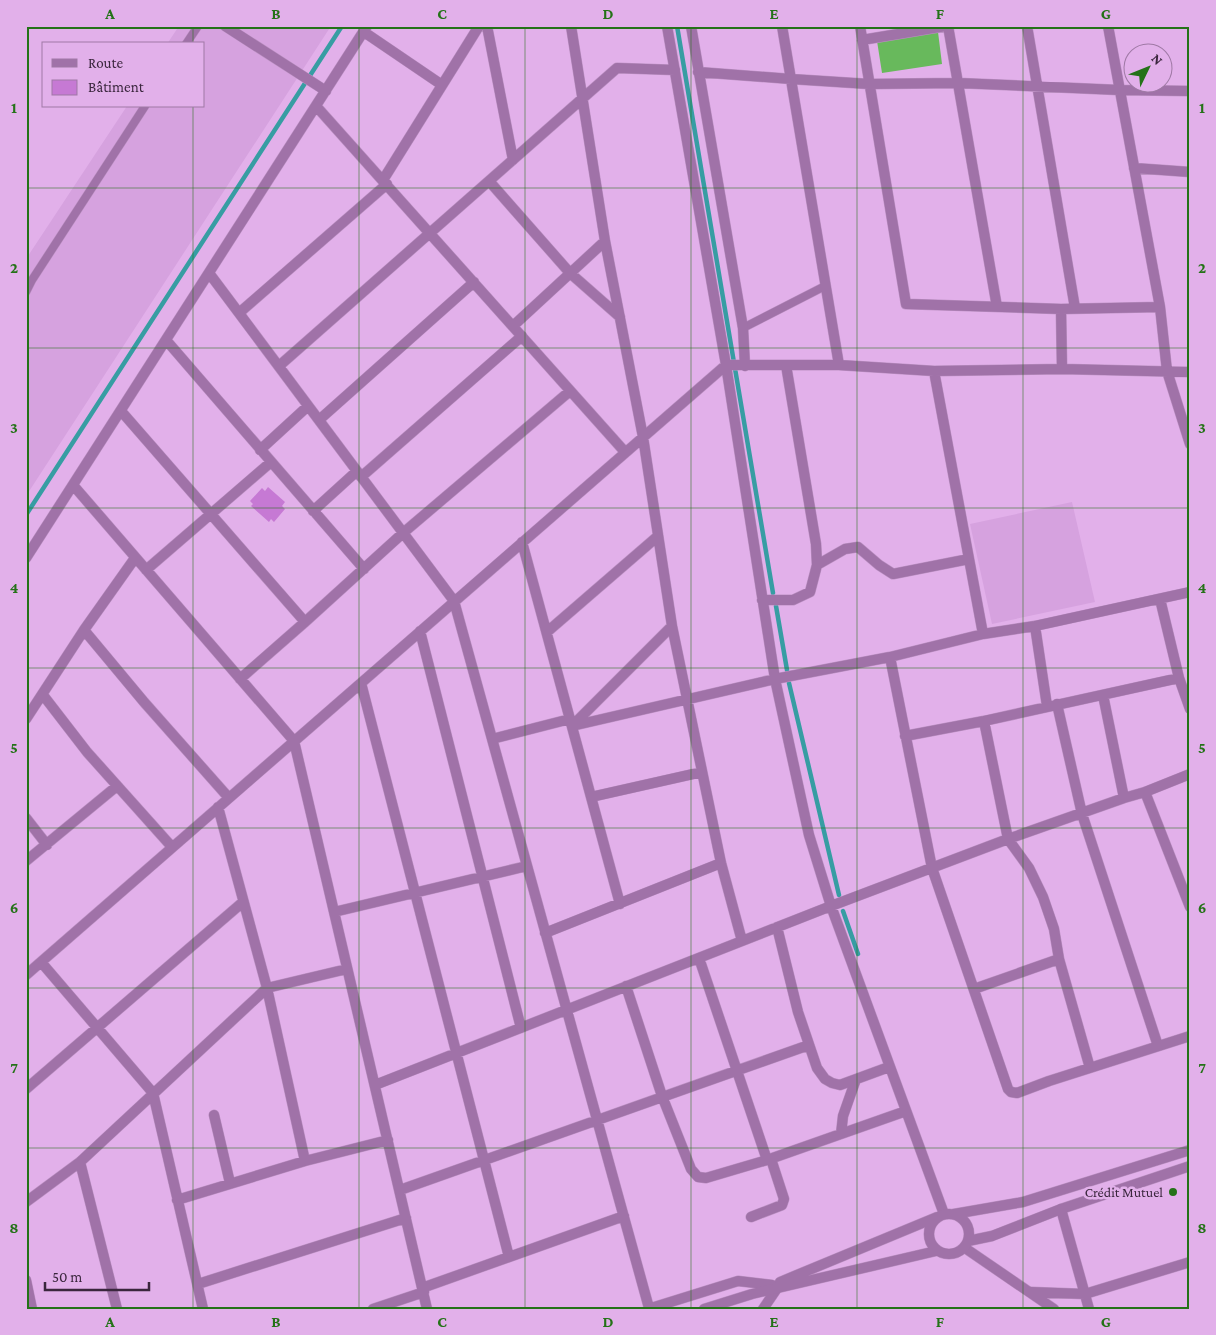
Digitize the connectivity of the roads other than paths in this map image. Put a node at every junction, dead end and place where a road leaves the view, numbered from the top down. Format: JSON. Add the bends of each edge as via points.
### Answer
{"nodes":[{"id":1,"x":198,"y":26,"type":"edge"},
{"id":2,"x":225,"y":26,"type":"edge"},
{"id":3,"x":479,"y":26,"type":"edge"},
{"id":4,"x":486,"y":26,"type":"edge"},
{"id":5,"x":571,"y":26,"type":"edge"},
{"id":6,"x":668,"y":26,"type":"edge"},
{"id":7,"x":691,"y":26,"type":"edge"},
{"id":8,"x":782,"y":26,"type":"edge"},
{"id":9,"x":860,"y":26,"type":"edge"},
{"id":10,"x":947,"y":26,"type":"edge"},
{"id":11,"x":1027,"y":26,"type":"edge"},
{"id":12,"x":1108,"y":26,"type":"edge"},
{"id":13,"x":366,"y":29,"type":"edge"},
{"id":14,"x":862,"y":40,"type":"junction"},
{"id":15,"x":187,"y":42,"type":"edge"},
{"id":16,"x":675,"y":70,"type":"junction"},
{"id":17,"x":698,"y":72,"type":"junction"},
{"id":18,"x":791,"y":80,"type":"junction"},
{"id":19,"x":958,"y":83,"type":"junction"},
{"id":20,"x":870,"y":84,"type":"junction"},
{"id":21,"x":442,"y":85,"type":"junction"},
{"id":22,"x":1037,"y":87,"type":"junction"},
{"id":23,"x":323,"y":89,"type":"junction"},
{"id":24,"x":1118,"y":90,"type":"junction"},
{"id":25,"x":1190,"y":91,"type":"edge"},
{"id":26,"x":582,"y":99,"type":"junction"},
{"id":27,"x":316,"y":106,"type":"junction"},
{"id":28,"x":144,"y":108,"type":"edge"},
{"id":29,"x":513,"y":160,"type":"junction"},
{"id":30,"x":1134,"y":168,"type":"junction"},
{"id":31,"x":1190,"y":172,"type":"edge"},
{"id":32,"x":489,"y":181,"type":"junction"},
{"id":33,"x":385,"y":182,"type":"junction"},
{"id":34,"x":430,"y":233,"type":"junction"},
{"id":35,"x":605,"y":241,"type":"junction"},
{"id":36,"x":209,"y":273,"type":"junction"},
{"id":37,"x":570,"y":273,"type":"junction"},
{"id":38,"x":474,"y":282,"type":"junction"},
{"id":39,"x":826,"y":286,"type":"junction"},
{"id":40,"x":26,"y":292,"type":"edge"},
{"id":41,"x":997,"y":307,"type":"junction"},
{"id":42,"x":1074,"y":308,"type":"junction"},
{"id":43,"x":1160,"y":308,"type":"junction"},
{"id":44,"x":1061,"y":309,"type":"junction"},
{"id":45,"x":239,"y":314,"type":"junction"},
{"id":46,"x":620,"y":317,"type":"junction"},
{"id":47,"x":512,"y":326,"type":"junction"},
{"id":48,"x":743,"y":328,"type":"junction"},
{"id":49,"x":522,"y":336,"type":"junction"},
{"id":50,"x":166,"y":340,"type":"junction"},
{"id":51,"x":726,"y":365,"type":"junction"},
{"id":52,"x":786,"y":365,"type":"junction"},
{"id":53,"x":839,"y":365,"type":"junction"},
{"id":54,"x":279,"y":366,"type":"junction"},
{"id":55,"x":745,"y":366,"type":"junction"},
{"id":56,"x":1062,"y":369,"type":"junction"},
{"id":57,"x":934,"y":371,"type":"junction"},
{"id":58,"x":1168,"y":371,"type":"junction"},
{"id":59,"x":1190,"y":372,"type":"edge"},
{"id":60,"x":570,"y":391,"type":"junction"},
{"id":61,"x":308,"y":406,"type":"junction"},
{"id":62,"x":121,"y":411,"type":"junction"},
{"id":63,"x":319,"y":420,"type":"junction"},
{"id":64,"x":643,"y":437,"type":"junction"},
{"id":65,"x":1190,"y":444,"type":"edge"},
{"id":66,"x":260,"y":450,"type":"junction"},
{"id":67,"x":625,"y":452,"type":"junction"},
{"id":68,"x":271,"y":462,"type":"junction"},
{"id":69,"x":359,"y":474,"type":"junction"},
{"id":70,"x":73,"y":486,"type":"junction"},
{"id":71,"x":313,"y":511,"type":"junction"},
{"id":72,"x":211,"y":514,"type":"junction"},
{"id":73,"x":403,"y":533,"type":"junction"},
{"id":74,"x":658,"y":536,"type":"junction"},
{"id":75,"x":522,"y":542,"type":"junction"},
{"id":76,"x":26,"y":558,"type":"edge"},
{"id":77,"x":135,"y":558,"type":"junction"},
{"id":78,"x":969,"y":559,"type":"junction"},
{"id":79,"x":817,"y":565,"type":"junction"},
{"id":80,"x":364,"y":569,"type":"junction"},
{"id":81,"x":146,"y":570,"type":"junction"},
{"id":82,"x":1190,"y":592,"type":"edge"},
{"id":83,"x":1160,"y":599,"type":"junction"},
{"id":84,"x":762,"y":600,"type":"junction"},
{"id":85,"x":454,"y":601,"type":"junction"},
{"id":86,"x":305,"y":622,"type":"junction"},
{"id":87,"x":672,"y":626,"type":"junction"},
{"id":88,"x":1035,"y":626,"type":"junction"},
{"id":89,"x":84,"y":630,"type":"junction"},
{"id":90,"x":420,"y":631,"type":"junction"},
{"id":91,"x":547,"y":632,"type":"junction"},
{"id":92,"x":983,"y":634,"type":"junction"},
{"id":93,"x":890,"y":657,"type":"junction"},
{"id":94,"x":775,"y":678,"type":"junction"},
{"id":95,"x":1179,"y":678,"type":"junction"},
{"id":96,"x":240,"y":679,"type":"junction"},
{"id":97,"x":361,"y":683,"type":"junction"},
{"id":98,"x":43,"y":695,"type":"junction"},
{"id":99,"x":1103,"y":695,"type":"junction"},
{"id":100,"x":687,"y":700,"type":"junction"},
{"id":101,"x":1052,"y":705,"type":"junction"},
{"id":102,"x":1190,"y":709,"type":"edge"},
{"id":103,"x":26,"y":719,"type":"edge"},
{"id":104,"x":984,"y":721,"type":"junction"},
{"id":105,"x":571,"y":722,"type":"junction"},
{"id":106,"x":905,"y":736,"type":"junction"},
{"id":107,"x":492,"y":739,"type":"junction"},
{"id":108,"x":294,"y":741,"type":"junction"},
{"id":109,"x":702,"y":772,"type":"junction"},
{"id":110,"x":1190,"y":774,"type":"edge"},
{"id":111,"x":117,"y":786,"type":"junction"},
{"id":112,"x":1145,"y":792,"type":"junction"},
{"id":113,"x":229,"y":798,"type":"junction"},
{"id":114,"x":591,"y":798,"type":"junction"},
{"id":115,"x":1124,"y":798,"type":"junction"},
{"id":116,"x":218,"y":807,"type":"junction"},
{"id":117,"x":1082,"y":814,"type":"junction"},
{"id":118,"x":26,"y":818,"type":"edge"},
{"id":119,"x":1008,"y":839,"type":"junction"},
{"id":120,"x":47,"y":845,"type":"junction"},
{"id":121,"x":172,"y":847,"type":"junction"},
{"id":122,"x":26,"y":861,"type":"edge"},
{"id":123,"x":721,"y":863,"type":"junction"},
{"id":124,"x":527,"y":866,"type":"junction"},
{"id":125,"x":932,"y":868,"type":"junction"},
{"id":126,"x":483,"y":876,"type":"junction"},
{"id":127,"x":415,"y":893,"type":"junction"},
{"id":128,"x":243,"y":902,"type":"junction"},
{"id":129,"x":620,"y":904,"type":"junction"},
{"id":130,"x":831,"y":906,"type":"junction"},
{"id":131,"x":1190,"y":907,"type":"edge"},
{"id":132,"x":334,"y":912,"type":"junction"},
{"id":133,"x":777,"y":927,"type":"junction"},
{"id":134,"x":545,"y":933,"type":"junction"},
{"id":135,"x":742,"y":941,"type":"junction"},
{"id":136,"x":699,"y":958,"type":"junction"},
{"id":137,"x":1059,"y":959,"type":"junction"},
{"id":138,"x":40,"y":962,"type":"junction"},
{"id":139,"x":347,"y":969,"type":"junction"},
{"id":140,"x":26,"y":975,"type":"edge"},
{"id":141,"x":626,"y":986,"type":"junction"},
{"id":142,"x":267,"y":988,"type":"junction"},
{"id":143,"x":974,"y":990,"type":"junction"},
{"id":144,"x":566,"y":1010,"type":"junction"},
{"id":145,"x":97,"y":1028,"type":"junction"},
{"id":146,"x":521,"y":1028,"type":"junction"},
{"id":147,"x":1190,"y":1036,"type":"edge"},
{"id":148,"x":809,"y":1045,"type":"junction"},
{"id":149,"x":1158,"y":1046,"type":"junction"},
{"id":150,"x":456,"y":1053,"type":"junction"},
{"id":151,"x":889,"y":1066,"type":"junction"},
{"id":152,"x":1090,"y":1068,"type":"junction"},
{"id":153,"x":737,"y":1070,"type":"junction"},
{"id":154,"x":856,"y":1079,"type":"junction"},
{"id":155,"x":375,"y":1085,"type":"junction"},
{"id":156,"x":26,"y":1090,"type":"edge"},
{"id":157,"x":153,"y":1093,"type":"junction"},
{"id":158,"x":662,"y":1096,"type":"junction"},
{"id":159,"x":906,"y":1111,"type":"junction"},
{"id":160,"x":214,"y":1115,"type":"dead end"},
{"id":161,"x":597,"y":1120,"type":"junction"},
{"id":162,"x":841,"y":1134,"type":"junction"},
{"id":163,"x":388,"y":1140,"type":"junction"},
{"id":164,"x":1190,"y":1150,"type":"edge"},
{"id":165,"x":769,"y":1159,"type":"junction"},
{"id":166,"x":305,"y":1161,"type":"junction"},
{"id":167,"x":484,"y":1161,"type":"junction"},
{"id":168,"x":80,"y":1162,"type":"junction"},
{"id":169,"x":1190,"y":1166,"type":"edge"},
{"id":170,"x":230,"y":1183,"type":"junction"},
{"id":171,"x":400,"y":1190,"type":"junction"},
{"id":172,"x":177,"y":1200,"type":"junction"},
{"id":173,"x":26,"y":1202,"type":"edge"},
{"id":174,"x":1061,"y":1209,"type":"junction"},
{"id":175,"x":945,"y":1215,"type":"junction"},
{"id":176,"x":624,"y":1216,"type":"junction"},
{"id":177,"x":751,"y":1217,"type":"dead end"},
{"id":178,"x":406,"y":1218,"type":"junction"},
{"id":179,"x":967,"y":1244,"type":"junction"},
{"id":180,"x":936,"y":1251,"type":"junction"},
{"id":181,"x":509,"y":1257,"type":"junction"},
{"id":182,"x":1190,"y":1262,"type":"edge"},
{"id":183,"x":26,"y":1280,"type":"edge"},
{"id":184,"x":198,"y":1284,"type":"junction"},
{"id":185,"x":775,"y":1286,"type":"junction"},
{"id":186,"x":423,"y":1290,"type":"junction"},
{"id":187,"x":1031,"y":1292,"type":"junction"},
{"id":188,"x":1085,"y":1294,"type":"junction"},
{"id":189,"x":32,"y":1309,"type":"edge"},
{"id":190,"x":117,"y":1309,"type":"edge"},
{"id":191,"x":203,"y":1309,"type":"edge"},
{"id":192,"x":373,"y":1309,"type":"edge"},
{"id":193,"x":428,"y":1309,"type":"edge"},
{"id":194,"x":648,"y":1309,"type":"edge"},
{"id":195,"x":704,"y":1309,"type":"edge"},
{"id":196,"x":763,"y":1309,"type":"edge"},
{"id":197,"x":1054,"y":1309,"type":"edge"},
{"id":198,"x":1089,"y":1309,"type":"edge"}],
"edges":[{"from":1,"to":15,"type":"lane"},
{"from":2,"to":23,"type":"street"},
{"from":3,"to":21,"type":"street"},
{"from":4,"to":29,"type":"street"},
{"from":5,"to":26,"type":"street"},
{"from":6,"to":16,"type":"street"},
{"from":7,"to":17,"type":"street"},
{"from":8,"to":18,"type":"street"},
{"from":9,"to":14,"type":"street"},
{"from":10,"to":14,"type":"street"},
{"from":10,"to":19,"type":"street"},
{"from":11,"to":22,"type":"street"},
{"from":12,"to":24,"type":"street"},
{"from":13,"to":21,"type":"street"},
{"from":13,"to":23,"type":"street"},
{"from":14,"to":20,"type":"street"},
{"from":16,"to":26,"type":"street","via":[[617,68]]},
{"from":16,"to":51,"type":"street"},
{"from":17,"to":18,"type":"street"},
{"from":17,"to":48,"type":"street"},
{"from":18,"to":20,"type":"street"},
{"from":18,"to":39,"type":"street"},
{"from":19,"to":20,"type":"street"},
{"from":19,"to":22,"type":"street"},
{"from":19,"to":41,"type":"street"},
{"from":20,"to":41,"type":"street","via":[[906,304]]},
{"from":21,"to":33,"type":"street"},
{"from":22,"to":24,"type":"street"},
{"from":22,"to":42,"type":"street"},
{"from":23,"to":27,"type":"street"},
{"from":24,"to":25,"type":"street"},
{"from":24,"to":30,"type":"street"},
{"from":26,"to":29,"type":"street"},
{"from":26,"to":35,"type":"street"},
{"from":27,"to":33,"type":"street"},
{"from":27,"to":36,"type":"street"},
{"from":28,"to":40,"type":"lane"},
{"from":29,"to":32,"type":"street"},
{"from":30,"to":31,"type":"street"},
{"from":30,"to":43,"type":"street"},
{"from":32,"to":34,"type":"street"},
{"from":32,"to":37,"type":"street"},
{"from":33,"to":34,"type":"street"},
{"from":33,"to":45,"type":"street"},
{"from":34,"to":38,"type":"street"},
{"from":34,"to":54,"type":"street"},
{"from":35,"to":37,"type":"street"},
{"from":35,"to":46,"type":"street"},
{"from":36,"to":45,"type":"street"},
{"from":36,"to":50,"type":"street"},
{"from":37,"to":46,"type":"street"},
{"from":37,"to":47,"type":"street"},
{"from":38,"to":47,"type":"street"},
{"from":38,"to":63,"type":"street"},
{"from":39,"to":48,"type":"lane"},
{"from":39,"to":53,"type":"street"},
{"from":41,"to":44,"type":"street"},
{"from":42,"to":43,"type":"street"},
{"from":42,"to":44,"type":"street"},
{"from":43,"to":58,"type":"street"},
{"from":44,"to":56,"type":"street"},
{"from":45,"to":54,"type":"street"},
{"from":46,"to":64,"type":"street"},
{"from":47,"to":49,"type":"street"},
{"from":48,"to":55,"type":"street"},
{"from":49,"to":60,"type":"street"},
{"from":49,"to":69,"type":"street"},
{"from":50,"to":62,"type":"street"},
{"from":50,"to":66,"type":"street"},
{"from":51,"to":55,"type":"street"},
{"from":51,"to":64,"type":"street"},
{"from":51,"to":84,"type":"street"},
{"from":52,"to":53,"type":"street"},
{"from":52,"to":55,"type":"street"},
{"from":52,"to":79,"type":"street"},
{"from":53,"to":57,"type":"street"},
{"from":54,"to":61,"type":"street"},
{"from":56,"to":57,"type":"street"},
{"from":56,"to":58,"type":"street"},
{"from":57,"to":78,"type":"street"},
{"from":58,"to":59,"type":"street"},
{"from":58,"to":65,"type":"street"},
{"from":60,"to":67,"type":"street"},
{"from":60,"to":73,"type":"street"},
{"from":61,"to":63,"type":"street"},
{"from":61,"to":66,"type":"street"},
{"from":62,"to":70,"type":"street"},
{"from":62,"to":72,"type":"street"},
{"from":63,"to":69,"type":"street"},
{"from":64,"to":67,"type":"street"},
{"from":64,"to":74,"type":"street"},
{"from":66,"to":68,"type":"street"},
{"from":67,"to":75,"type":"street"},
{"from":68,"to":71,"type":"street"},
{"from":68,"to":72,"type":"street"},
{"from":69,"to":71,"type":"street"},
{"from":69,"to":73,"type":"street"},
{"from":70,"to":76,"type":"street"},
{"from":70,"to":77,"type":"street"},
{"from":71,"to":80,"type":"street"},
{"from":72,"to":81,"type":"street"},
{"from":72,"to":86,"type":"street"},
{"from":73,"to":80,"type":"street"},
{"from":73,"to":85,"type":"street"},
{"from":74,"to":87,"type":"street"},
{"from":74,"to":91,"type":"street"},
{"from":75,"to":85,"type":"street"},
{"from":75,"to":91,"type":"street"},
{"from":77,"to":81,"type":"street"},
{"from":77,"to":89,"type":"street"},
{"from":78,"to":79,"type":"street","via":[[893,574],[858,547],[845,549]]},
{"from":78,"to":92,"type":"street"},
{"from":79,"to":84,"type":"street","via":[[810,592],[793,600]]},
{"from":80,"to":86,"type":"street"},
{"from":81,"to":96,"type":"street"},
{"from":82,"to":83,"type":"street"},
{"from":83,"to":88,"type":"street"},
{"from":83,"to":95,"type":"street"},
{"from":84,"to":94,"type":"street"},
{"from":85,"to":90,"type":"street"},
{"from":85,"to":107,"type":"street"},
{"from":86,"to":96,"type":"street"},
{"from":87,"to":100,"type":"street"},
{"from":87,"to":105,"type":"street"},
{"from":88,"to":92,"type":"street"},
{"from":88,"to":101,"type":"street"},
{"from":89,"to":98,"type":"street"},
{"from":89,"to":113,"type":"street"},
{"from":90,"to":97,"type":"street"},
{"from":90,"to":126,"type":"street"},
{"from":91,"to":105,"type":"street"},
{"from":92,"to":93,"type":"street"},
{"from":93,"to":94,"type":"street"},
{"from":93,"to":106,"type":"street"},
{"from":94,"to":100,"type":"street"},
{"from":94,"to":130,"type":"street","via":[[809,835]]},
{"from":95,"to":99,"type":"street"},
{"from":95,"to":102,"type":"street"},
{"from":96,"to":108,"type":"street"},
{"from":97,"to":108,"type":"street"},
{"from":97,"to":127,"type":"street"},
{"from":98,"to":103,"type":"street"},
{"from":98,"to":111,"type":"street"},
{"from":99,"to":101,"type":"street"},
{"from":99,"to":115,"type":"street"},
{"from":100,"to":105,"type":"street"},
{"from":100,"to":109,"type":"street"},
{"from":101,"to":104,"type":"street"},
{"from":101,"to":117,"type":"street"},
{"from":104,"to":106,"type":"street"},
{"from":104,"to":119,"type":"street"},
{"from":105,"to":107,"type":"street"},
{"from":105,"to":114,"type":"street"},
{"from":106,"to":125,"type":"street"},
{"from":107,"to":124,"type":"street"},
{"from":108,"to":113,"type":"street"},
{"from":108,"to":132,"type":"street"},
{"from":109,"to":114,"type":"street"},
{"from":109,"to":123,"type":"street"},
{"from":110,"to":112,"type":"street"},
{"from":111,"to":120,"type":"street"},
{"from":111,"to":121,"type":"street"},
{"from":112,"to":115,"type":"street"},
{"from":112,"to":131,"type":"street"},
{"from":113,"to":116,"type":"street"},
{"from":114,"to":129,"type":"street"},
{"from":115,"to":117,"type":"street"},
{"from":116,"to":121,"type":"street"},
{"from":116,"to":128,"type":"street"},
{"from":117,"to":119,"type":"street"},
{"from":117,"to":149,"type":"street"},
{"from":118,"to":120,"type":"street"},
{"from":119,"to":125,"type":"street"},
{"from":119,"to":137,"type":"street","via":[[1029,868],[1043,897],[1054,929]]},
{"from":120,"to":122,"type":"street"},
{"from":121,"to":138,"type":"street"},
{"from":123,"to":129,"type":"street"},
{"from":123,"to":135,"type":"street"},
{"from":124,"to":126,"type":"street"},
{"from":124,"to":134,"type":"street"},
{"from":125,"to":130,"type":"street"},
{"from":125,"to":143,"type":"street"},
{"from":126,"to":127,"type":"street"},
{"from":126,"to":146,"type":"street"},
{"from":127,"to":132,"type":"street"},
{"from":127,"to":150,"type":"street"},
{"from":128,"to":142,"type":"street"},
{"from":128,"to":145,"type":"street"},
{"from":129,"to":134,"type":"street"},
{"from":130,"to":133,"type":"street"},
{"from":130,"to":151,"type":"street"},
{"from":132,"to":139,"type":"street"},
{"from":133,"to":135,"type":"street"},
{"from":133,"to":148,"type":"street"},
{"from":134,"to":144,"type":"street"},
{"from":135,"to":136,"type":"street"},
{"from":136,"to":141,"type":"street"},
{"from":136,"to":153,"type":"street"},
{"from":137,"to":143,"type":"street"},
{"from":137,"to":152,"type":"street"},
{"from":138,"to":140,"type":"street"},
{"from":138,"to":145,"type":"street"},
{"from":139,"to":142,"type":"street"},
{"from":139,"to":155,"type":"street"},
{"from":141,"to":144,"type":"street"},
{"from":141,"to":158,"type":"street"},
{"from":142,"to":157,"type":"street"},
{"from":142,"to":166,"type":"street"},
{"from":143,"to":152,"type":"street","via":[[1011,1092],[1017,1093]]},
{"from":144,"to":146,"type":"street"},
{"from":144,"to":161,"type":"street"},
{"from":145,"to":156,"type":"street"},
{"from":145,"to":157,"type":"street"},
{"from":146,"to":150,"type":"street"},
{"from":147,"to":149,"type":"street"},
{"from":148,"to":153,"type":"street"},
{"from":148,"to":154,"type":"street","via":[[817,1068],[825,1079],[840,1085]]},
{"from":149,"to":152,"type":"street"},
{"from":150,"to":155,"type":"street"},
{"from":150,"to":167,"type":"street"},
{"from":151,"to":154,"type":"street"},
{"from":151,"to":159,"type":"street"},
{"from":153,"to":158,"type":"street"},
{"from":153,"to":165,"type":"street"},
{"from":154,"to":162,"type":"street"},
{"from":155,"to":163,"type":"street"},
{"from":157,"to":168,"type":"street"},
{"from":157,"to":172,"type":"street"},
{"from":158,"to":161,"type":"street"},
{"from":158,"to":165,"type":"street","via":[[691,1169],[698,1177],[706,1178]]},
{"from":159,"to":162,"type":"street"},
{"from":159,"to":175,"type":"street"},
{"from":160,"to":170,"type":"street"},
{"from":161,"to":167,"type":"street"},
{"from":161,"to":176,"type":"street"},
{"from":162,"to":165,"type":"street"},
{"from":163,"to":166,"type":"street"},
{"from":163,"to":171,"type":"street"},
{"from":164,"to":175,"type":"street","via":[[1024,1202]]},
{"from":165,"to":177,"type":"street","via":[[784,1199],[782,1205]]},
{"from":166,"to":170,"type":"street"},
{"from":167,"to":171,"type":"street"},
{"from":167,"to":181,"type":"street"},
{"from":168,"to":173,"type":"street"},
{"from":168,"to":190,"type":"street"},
{"from":169,"to":174,"type":"street"},
{"from":170,"to":172,"type":"street"},
{"from":171,"to":178,"type":"street"},
{"from":172,"to":184,"type":"street"},
{"from":174,"to":179,"type":"street"},
{"from":174,"to":188,"type":"street"},
{"from":175,"to":179,"type":"street","via":[[965,1222]]},
{"from":175,"to":180,"type":"street","via":[[931,1224],[929,1231]]},
{"from":175,"to":185,"type":"street"},
{"from":176,"to":181,"type":"street"},
{"from":176,"to":194,"type":"street"},
{"from":178,"to":184,"type":"street"},
{"from":178,"to":186,"type":"street"},
{"from":179,"to":180,"type":"street","via":[[952,1255]]},
{"from":179,"to":187,"type":"street"},
{"from":180,"to":185,"type":"street"},
{"from":181,"to":186,"type":"street"},
{"from":182,"to":188,"type":"street"},
{"from":183,"to":189,"type":"street"},
{"from":184,"to":191,"type":"street"},
{"from":185,"to":194,"type":"street","via":[[738,1281]]},
{"from":185,"to":195,"type":"street"},
{"from":185,"to":196,"type":"street"},
{"from":186,"to":192,"type":"street"},
{"from":186,"to":193,"type":"street"},
{"from":187,"to":188,"type":"street"},
{"from":187,"to":197,"type":"street"},
{"from":188,"to":198,"type":"street"}]}
